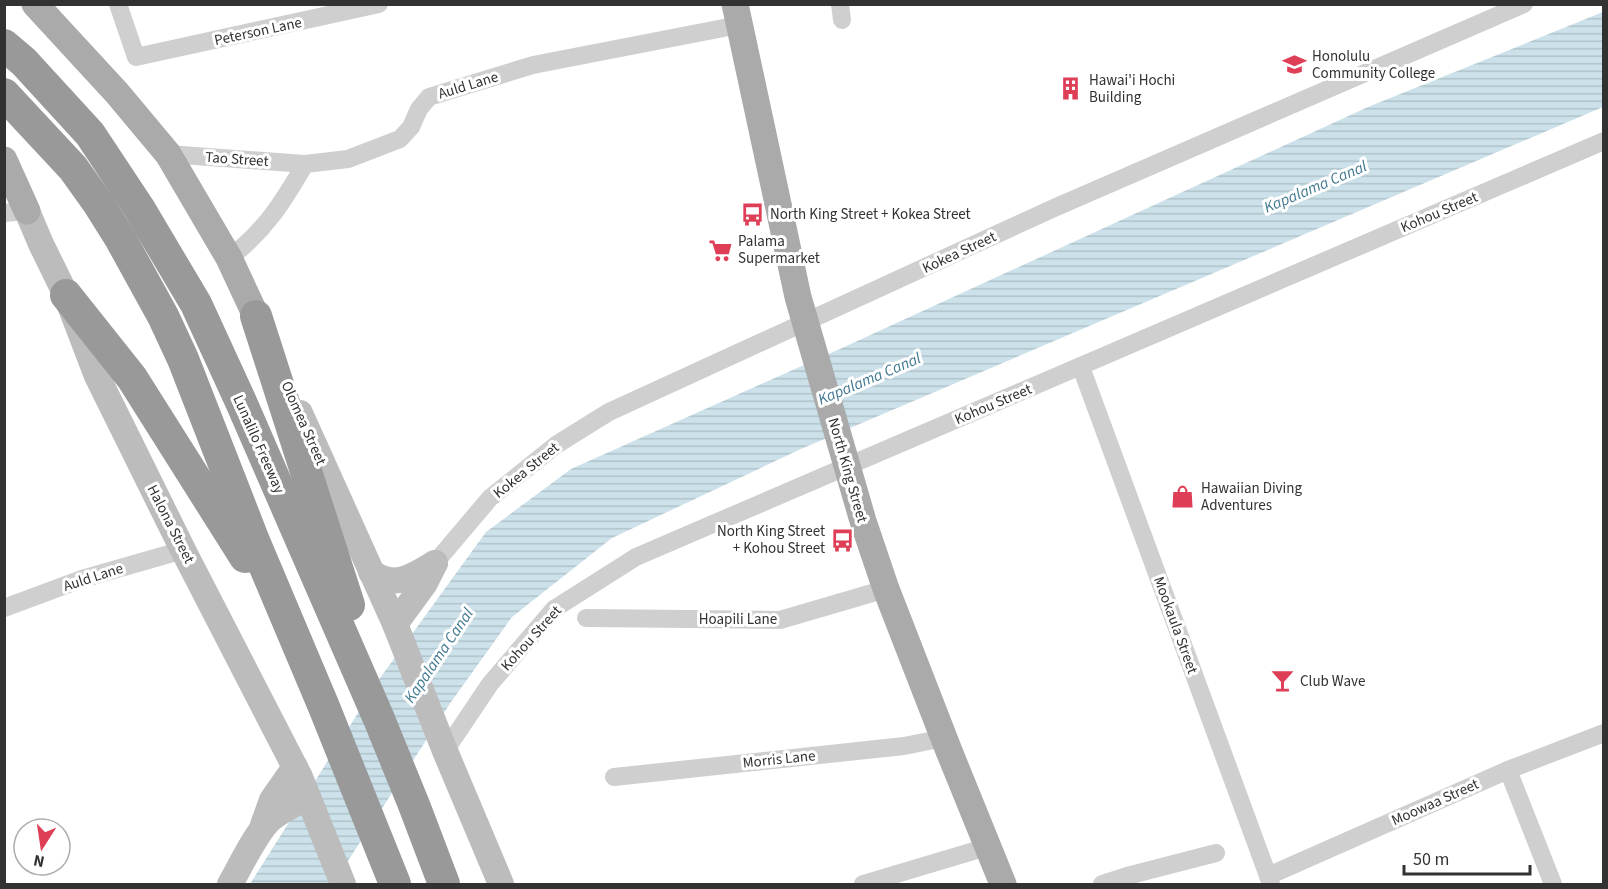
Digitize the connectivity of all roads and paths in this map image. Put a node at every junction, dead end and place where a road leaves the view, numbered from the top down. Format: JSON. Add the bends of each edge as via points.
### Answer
{"nodes":[{"id":1,"x":35,"y":4,"type":"edge"},
{"id":2,"x":118,"y":4,"type":"edge"},
{"id":3,"x":379,"y":4,"type":"edge"},
{"id":4,"x":1524,"y":4,"type":"edge"},
{"id":5,"x":737,"y":15,"type":"edge"},
{"id":6,"x":4,"y":45,"type":"edge"},
{"id":7,"x":4,"y":94,"type":"edge"},
{"id":8,"x":1604,"y":141,"type":"edge"},
{"id":9,"x":168,"y":154,"type":"junction"},
{"id":10,"x":4,"y":160,"type":"edge"},
{"id":11,"x":305,"y":164,"type":"junction"},
{"id":12,"x":16,"y":212,"type":"edge"},
{"id":13,"x":229,"y":258,"type":"junction"},
{"id":14,"x":66,"y":295,"type":"junction"},
{"id":15,"x":256,"y":316,"type":"junction"},
{"id":16,"x":808,"y":332,"type":"junction"},
{"id":17,"x":1081,"y":367,"type":"junction"},
{"id":18,"x":847,"y":466,"type":"junction"},
{"id":19,"x":183,"y":550,"type":"junction"},
{"id":20,"x":435,"y":563,"type":"junction"},
{"id":21,"x":371,"y":572,"type":"junction"},
{"id":22,"x":886,"y":589,"type":"junction"},
{"id":23,"x":4,"y":608,"type":"edge"},
{"id":24,"x":586,"y":618,"type":"dead end"},
{"id":25,"x":395,"y":624,"type":"junction"},
{"id":26,"x":367,"y":685,"type":"junction"},
{"id":27,"x":324,"y":707,"type":"junction"},
{"id":28,"x":1604,"y":733,"type":"edge"},
{"id":29,"x":944,"y":738,"type":"junction"},
{"id":30,"x":445,"y":751,"type":"junction"},
{"id":31,"x":1508,"y":770,"type":"junction"},
{"id":32,"x":614,"y":777,"type":"dead end"},
{"id":33,"x":302,"y":783,"type":"junction"},
{"id":34,"x":987,"y":847,"type":"junction"},
{"id":35,"x":1216,"y":853,"type":"dead end"},
{"id":36,"x":1269,"y":880,"type":"edge"},
{"id":37,"x":342,"y":883,"type":"edge"},
{"id":38,"x":230,"y":885,"type":"edge"},
{"id":39,"x":395,"y":885,"type":"edge"},
{"id":40,"x":444,"y":885,"type":"edge"},
{"id":41,"x":501,"y":885,"type":"edge"},
{"id":42,"x":863,"y":885,"type":"edge"},
{"id":43,"x":1003,"y":885,"type":"edge"},
{"id":44,"x":1102,"y":885,"type":"edge"},
{"id":45,"x":1553,"y":885,"type":"edge"}],
"edges":[{"from":1,"to":9,"type":"main road","name":"Olomea Street"},
{"from":2,"to":3,"type":"street","name":"Peterson Lane","via":[[136,57]]},
{"from":4,"to":16,"type":"street","name":"Kokea Street","via":[[1054,208]]},
{"from":5,"to":11,"type":"street","name":"Auld Lane","via":[[533,65],[429,97],[400,139],[348,159]]},
{"from":5,"to":16,"type":"main road","name":"North King Street"},
{"from":6,"to":26,"type":"highway","name":"Lunalilo Freeway","via":[[90,134],[196,304]]},
{"from":7,"to":27,"type":"highway","via":[[74,168],[163,316]]},
{"from":8,"to":17,"type":"street","name":"Kohou Street"},
{"from":9,"to":11,"type":"street","name":"Tao Street"},
{"from":9,"to":13,"type":"main road","name":"Olomea Street"},
{"from":10,"to":12,"type":"main road","name":"Halona Street"},
{"from":11,"to":13,"type":"street","via":[[268,222]]},
{"from":12,"to":14,"type":"main road","name":"Halona Street","via":[[41,244]]},
{"from":13,"to":15,"type":"main road","name":"Olomea Street"},
{"from":14,"to":19,"type":"main road","name":"Halona Street","via":[[97,376]]},
{"from":14,"to":27,"type":"highway","via":[[132,378],[190,468],[259,581]]},
{"from":15,"to":21,"type":"main road","name":"Olomea Street"},
{"from":15,"to":26,"type":"highway","via":[[352,615]]},
{"from":16,"to":18,"type":"main road","name":"North King Street"},
{"from":16,"to":20,"type":"street","name":"Kokea Street","via":[[609,412],[556,445],[490,498]]},
{"from":17,"to":18,"type":"street","name":"Kohou Street"},
{"from":17,"to":36,"type":"street","name":"Mookaula Street"},
{"from":18,"to":22,"type":"main road","name":"North King Street"},
{"from":18,"to":30,"type":"street","name":"Kohou Street","via":[[636,557],[554,609],[490,684]]},
{"from":19,"to":23,"type":"street","name":"Auld Lane","via":[[82,579]]},
{"from":19,"to":33,"type":"main road","name":"Halona Street"},
{"from":20,"to":21,"type":"main road","via":[[393,581]]},
{"from":20,"to":25,"type":"main road"},
{"from":21,"to":25,"type":"main road","name":"Olomea Street"},
{"from":22,"to":24,"type":"street","name":"Hoapili Lane","via":[[780,620]]},
{"from":22,"to":29,"type":"main road","name":"North King Street"},
{"from":25,"to":30,"type":"main road","name":"Olomea Street"},
{"from":26,"to":40,"type":"highway"},
{"from":27,"to":39,"type":"highway"},
{"from":28,"to":31,"type":"street","name":"Moowaa Street"},
{"from":29,"to":32,"type":"street","name":"Morris Lane","via":[[904,746]]},
{"from":29,"to":34,"type":"main road","name":"North King Street"},
{"from":30,"to":41,"type":"main road","name":"Olomea Street"},
{"from":31,"to":36,"type":"street","name":"Moowaa Street"},
{"from":31,"to":45,"type":"street"},
{"from":33,"to":37,"type":"main road","name":"Halona Street"},
{"from":33,"to":38,"type":"main road","via":[[273,800]]},
{"from":34,"to":42,"type":"street"},
{"from":34,"to":43,"type":"main road","name":"North King Street"},
{"from":35,"to":44,"type":"street"}]}
